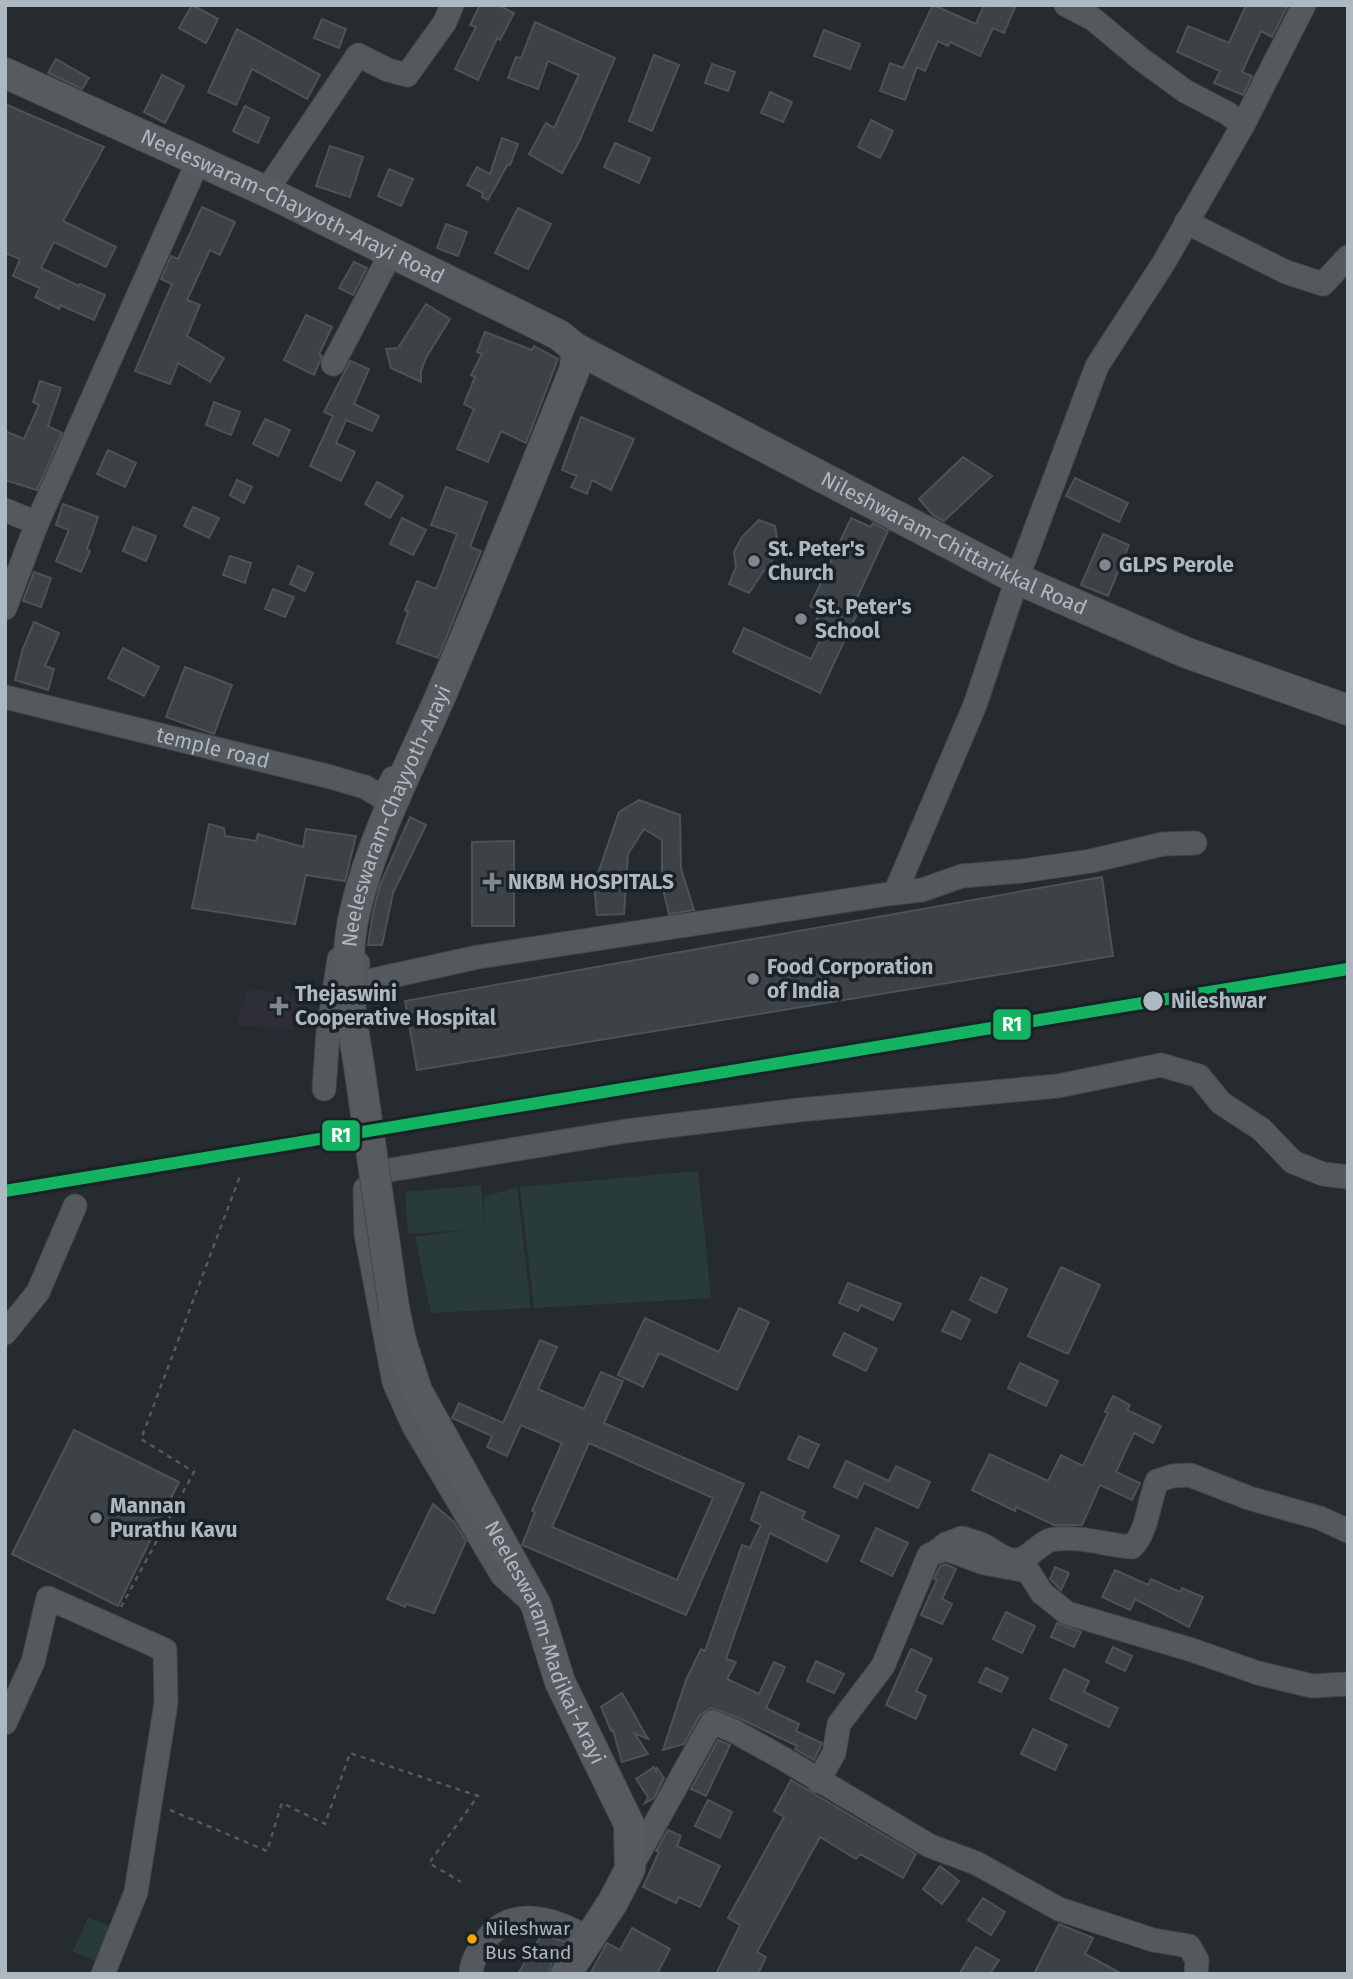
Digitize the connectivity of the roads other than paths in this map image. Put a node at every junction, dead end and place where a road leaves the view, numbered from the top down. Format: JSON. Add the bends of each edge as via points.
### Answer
{"nodes":[{"id":1,"x":452,"y":5,"type":"edge"},
{"id":2,"x":1066,"y":5,"type":"edge"},
{"id":3,"x":1304,"y":5,"type":"edge"},
{"id":4,"x":5,"y":73,"type":"edge"},
{"id":5,"x":1243,"y":125,"type":"junction"},
{"id":6,"x":198,"y":161,"type":"junction"},
{"id":7,"x":272,"y":194,"type":"junction"},
{"id":8,"x":1186,"y":222,"type":"junction"},
{"id":9,"x":391,"y":253,"type":"junction"},
{"id":10,"x":1348,"y":257,"type":"edge"},
{"id":11,"x":575,"y":348,"type":"junction"},
{"id":12,"x":333,"y":364,"type":"dead end"},
{"id":13,"x":5,"y":510,"type":"edge"},
{"id":14,"x":37,"y":523,"type":"junction"},
{"id":15,"x":1017,"y":579,"type":"junction"},
{"id":16,"x":5,"y":608,"type":"edge"},
{"id":17,"x":5,"y":697,"type":"edge"},
{"id":18,"x":1348,"y":710,"type":"edge"},
{"id":19,"x":393,"y":790,"type":"junction"},
{"id":20,"x":1195,"y":843,"type":"dead end"},
{"id":21,"x":895,"y":893,"type":"junction"},
{"id":22,"x":324,"y":1089,"type":"dead end"},
{"id":23,"x":1348,"y":1177,"type":"edge"},
{"id":24,"x":75,"y":1206,"type":"dead end"},
{"id":25,"x":394,"y":1308,"type":"joint"},
{"id":26,"x":5,"y":1333,"type":"edge"},
{"id":27,"x":1348,"y":1531,"type":"edge"},
{"id":28,"x":934,"y":1553,"type":"junction"},
{"id":29,"x":536,"y":1605,"type":"junction"},
{"id":30,"x":1348,"y":1684,"type":"edge"},
{"id":31,"x":5,"y":1723,"type":"edge"},
{"id":32,"x":818,"y":1781,"type":"junction"},
{"id":33,"x":630,"y":1869,"type":"junction"},
{"id":34,"x":588,"y":1938,"type":"junction"},
{"id":35,"x":103,"y":1974,"type":"edge"},
{"id":36,"x":471,"y":1974,"type":"edge"},
{"id":37,"x":566,"y":1974,"type":"edge"},
{"id":38,"x":1196,"y":1974,"type":"edge"}],
"edges":[{"from":1,"to":7,"type":"street","via":[[407,75],[358,55],[273,181]]},
{"from":2,"to":5,"type":"street","via":[[1093,19],[1185,91]]},
{"from":3,"to":5,"type":"street"},
{"from":4,"to":6,"type":"main road","name":"Neeleswaram-Chayyoth-Arayi Road"},
{"from":5,"to":8,"type":"street"},
{"from":6,"to":7,"type":"main road","name":"Neeleswaram-Chayyoth-Arayi Road"},
{"from":6,"to":14,"type":"street"},
{"from":7,"to":9,"type":"main road","name":"Neeleswaram-Chayyoth-Arayi Road"},
{"from":8,"to":10,"type":"street","via":[[1286,272],[1324,284]]},
{"from":8,"to":15,"type":"street","via":[[1097,366]]},
{"from":9,"to":11,"type":"main road","name":"Neeleswaram-Chayyoth-Arayi Road","via":[[559,334]]},
{"from":9,"to":12,"type":"street"},
{"from":11,"to":15,"type":"main road","name":"Nileshwaram-Chittarikkal Road"},
{"from":11,"to":19,"type":"main road","name":"Neeleswaram-Chayyoth-Arayi","via":[[569,384],[489,583]]},
{"from":13,"to":14,"type":"street"},
{"from":14,"to":16,"type":"street"},
{"from":15,"to":18,"type":"main road","name":"Nileshwaram-Chittarikkal Road","via":[[1187,653]]},
{"from":15,"to":21,"type":"street","via":[[975,705]]},
{"from":17,"to":19,"type":"street","name":"temple road","via":[[365,787]]},
{"from":19,"to":21,"type":"street","via":[[414,787],[362,906],[355,984],[478,957]]},
{"from":19,"to":22,"type":"street","via":[[355,876],[334,993]]},
{"from":19,"to":25,"type":"main road","name":"Neeleswaram-Chayyoth-Arayi","bridge":true,"via":[[355,908],[347,979]]},
{"from":20,"to":21,"type":"street","via":[[962,876],[922,890]]},
{"from":23,"to":29,"type":"street","via":[[1323,1174],[1293,1162],[1261,1129],[1221,1103],[1199,1076],[1161,1065],[1058,1086],[639,1130],[384,1171],[365,1189],[366,1234],[394,1382],[413,1425],[502,1575]]},
{"from":24,"to":26,"type":"street","via":[[38,1292]]},
{"from":25,"to":29,"type":"main road","name":"Neeleswaram-Madikai-Arayi","via":[[417,1391]]},
{"from":27,"to":28,"type":"street","via":[[1190,1475],[1157,1481],[1141,1538],[1132,1547],[1053,1539],[1014,1560],[962,1538]]},
{"from":28,"to":30,"type":"street","via":[[946,1549],[984,1563],[1028,1571],[1042,1593],[1067,1613],[1258,1673],[1312,1686]]},
{"from":28,"to":32,"type":"street","via":[[929,1555],[883,1666],[838,1724],[834,1753]]},
{"from":29,"to":33,"type":"main road","name":"Neeleswaram-Madikai-Arayi","via":[[560,1682],[629,1824]]},
{"from":31,"to":35,"type":"street","via":[[33,1662],[48,1598],[165,1650],[166,1703],[136,1892]]},
{"from":32,"to":33,"type":"street","via":[[712,1722]]},
{"from":32,"to":38,"type":"street","via":[[930,1846],[975,1863],[1059,1909],[1153,1940],[1189,1946],[1197,1960]]},
{"from":33,"to":34,"type":"main road","name":"Neeleswaram-Madikai-Arayi"},
{"from":34,"to":36,"type":"street","via":[[544,1918],[517,1918],[492,1932],[471,1961]]},
{"from":34,"to":37,"type":"main road","name":"Neeleswaram-Madikai-Arayi"}]}
